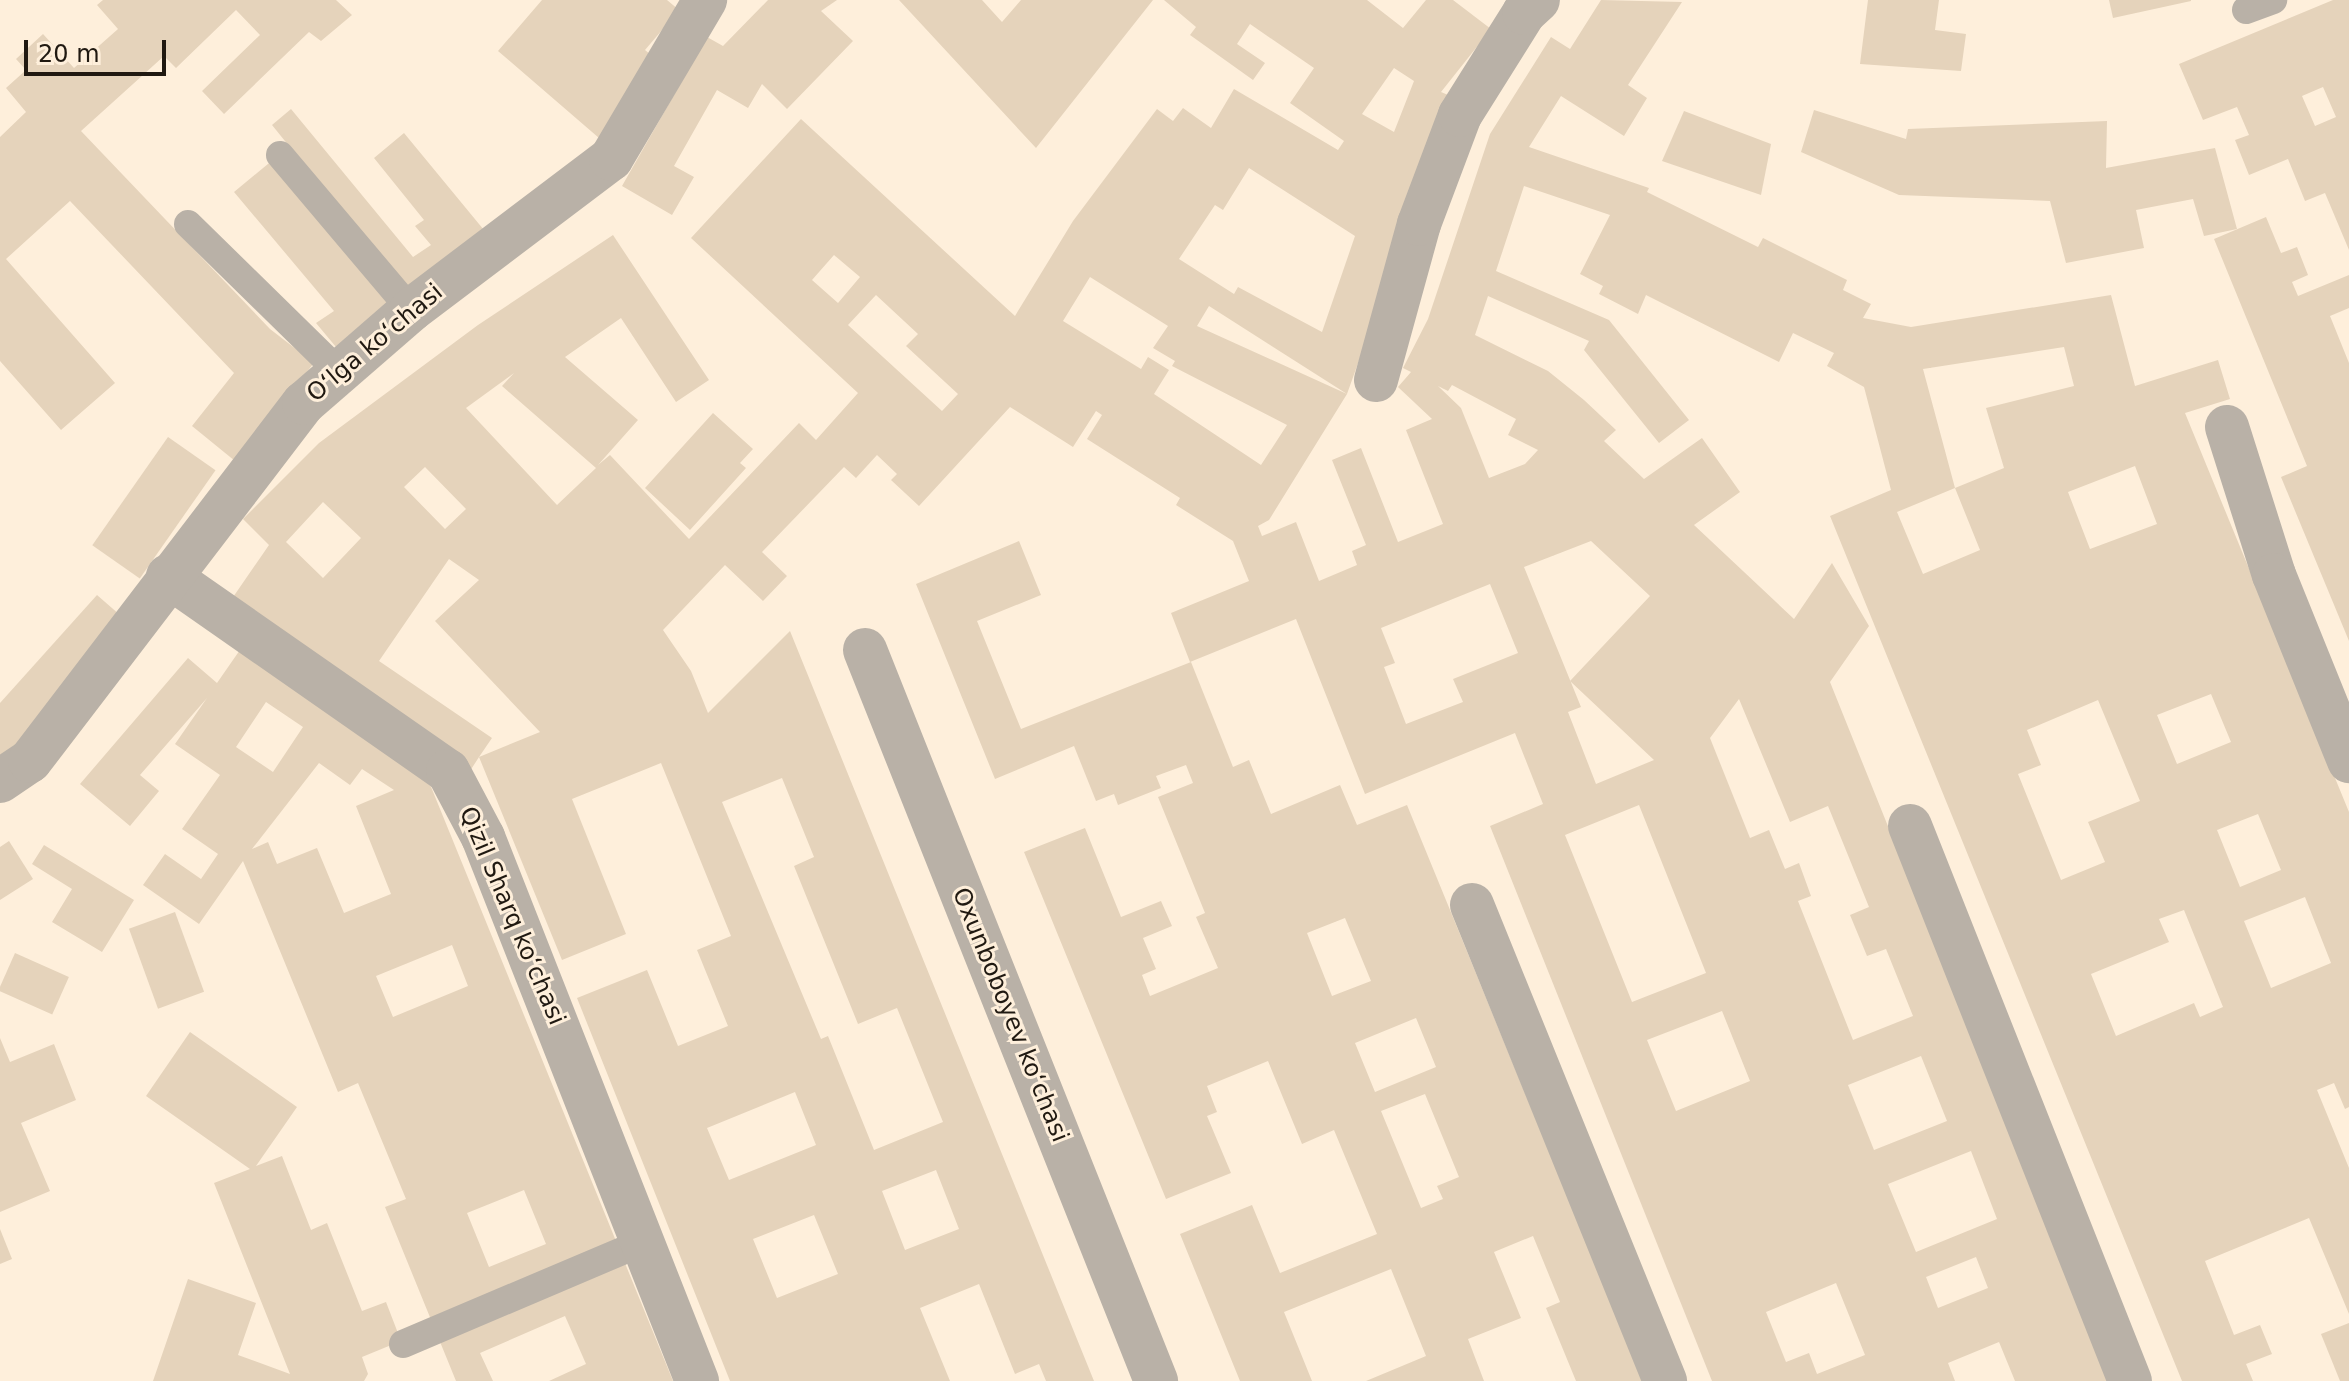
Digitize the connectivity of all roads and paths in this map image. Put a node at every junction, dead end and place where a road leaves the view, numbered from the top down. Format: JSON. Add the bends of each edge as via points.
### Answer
{"nodes":[{"id":1,"x":705,"y":0,"type":"edge"},
{"id":2,"x":1538,"y":0,"type":"edge"},
{"id":3,"x":2273,"y":0,"type":"edge"},
{"id":4,"x":2246,"y":10,"type":"dead end"},
{"id":5,"x":280,"y":155,"type":"dead end"},
{"id":6,"x":188,"y":224,"type":"dead end"},
{"id":7,"x":411,"y":310,"type":"junction"},
{"id":8,"x":337,"y":370,"type":"junction"},
{"id":9,"x":1376,"y":380,"type":"dead end"},
{"id":10,"x":2227,"y":427,"type":"dead end"},
{"id":11,"x":168,"y":576,"type":"junction"},
{"id":12,"x":865,"y":650,"type":"dead end"},
{"id":13,"x":2349,"y":761,"type":"edge"},
{"id":14,"x":0,"y":781,"type":"edge"},
{"id":15,"x":1910,"y":826,"type":"dead end"},
{"id":16,"x":1472,"y":905,"type":"dead end"},
{"id":17,"x":643,"y":1242,"type":"junction"},
{"id":18,"x":403,"y":1344,"type":"dead end"},
{"id":19,"x":697,"y":1381,"type":"edge"},
{"id":20,"x":1156,"y":1381,"type":"edge"},
{"id":21,"x":1665,"y":1381,"type":"edge"},
{"id":22,"x":2130,"y":1381,"type":"edge"}],
"edges":[{"from":1,"to":7,"type":"street","name":"Oʻlga koʻchasi","via":[[611,159]]},
{"from":2,"to":9,"type":"street","via":[[1524,13],[1460,115],[1419,224]]},
{"from":3,"to":4,"type":"lane"},
{"from":5,"to":7,"type":"lane"},
{"from":6,"to":8,"type":"lane"},
{"from":7,"to":8,"type":"street","name":"Oʻlga koʻchasi"},
{"from":8,"to":11,"type":"street","name":"Oʻlga koʻchasi","via":[[304,403]]},
{"from":10,"to":13,"type":"street","via":[[2274,575]]},
{"from":11,"to":14,"type":"street","name":"Oʻlga koʻchasi","via":[[30,761]]},
{"from":11,"to":17,"type":"street","name":"Qizil Sharq koʻchasi","via":[[448,771],[483,837]]},
{"from":12,"to":20,"type":"street","name":"Oxunboboyev koʻchasi"},
{"from":15,"to":22,"type":"street"},
{"from":16,"to":21,"type":"street"},
{"from":17,"to":18,"type":"lane"},
{"from":17,"to":19,"type":"street","name":"Qizil Sharq koʻchasi"}]}
